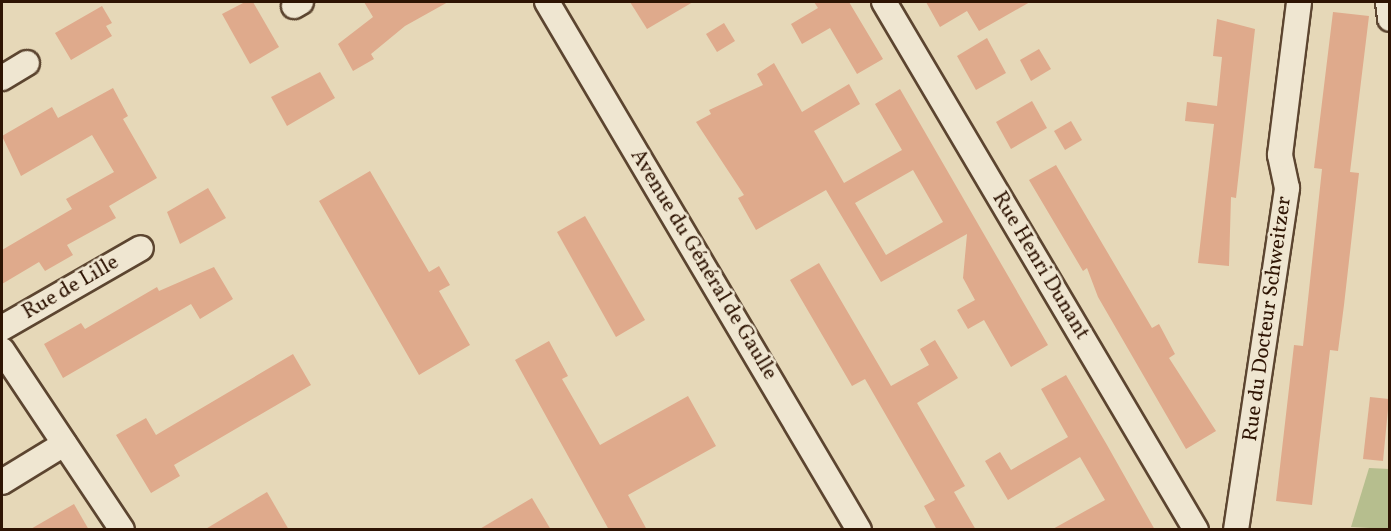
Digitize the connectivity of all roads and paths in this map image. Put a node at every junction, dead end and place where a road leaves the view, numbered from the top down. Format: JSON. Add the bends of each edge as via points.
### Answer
{"nodes":[{"id":1,"x":547,"y":2,"type":"edge"},
{"id":2,"x":884,"y":2,"type":"edge"},
{"id":3,"x":1299,"y":2,"type":"edge"},
{"id":4,"x":1388,"y":2,"type":"edge"},
{"id":5,"x":1389,"y":19,"type":"edge"},
{"id":6,"x":27,"y":63,"type":"dead end"},
{"id":7,"x":2,"y":78,"type":"edge"},
{"id":8,"x":141,"y":248,"type":"dead end"},
{"id":9,"x":2,"y":328,"type":"edge"},
{"id":10,"x":2,"y":350,"type":"edge"},
{"id":11,"x":64,"y":444,"type":"junction"},
{"id":12,"x":2,"y":482,"type":"edge"},
{"id":13,"x":122,"y":530,"type":"edge"},
{"id":14,"x":859,"y":530,"type":"edge"},
{"id":15,"x":1196,"y":530,"type":"edge"},
{"id":16,"x":1236,"y":530,"type":"edge"}],
"edges":[{"from":1,"to":14,"type":"street","name":"Avenue du Général de Gaulle"},
{"from":2,"to":15,"type":"street","name":"Rue Henri Dunant"},
{"from":3,"to":16,"type":"street","name":"Rue du Docteur Schweitzer","via":[[1280,155],[1287,188]]},
{"from":4,"to":5,"type":"street"},
{"from":6,"to":7,"type":"street"},
{"from":8,"to":9,"type":"street","name":"Rue de Lille"},
{"from":10,"to":11,"type":"street"},
{"from":11,"to":12,"type":"street"},
{"from":11,"to":13,"type":"street"}]}
